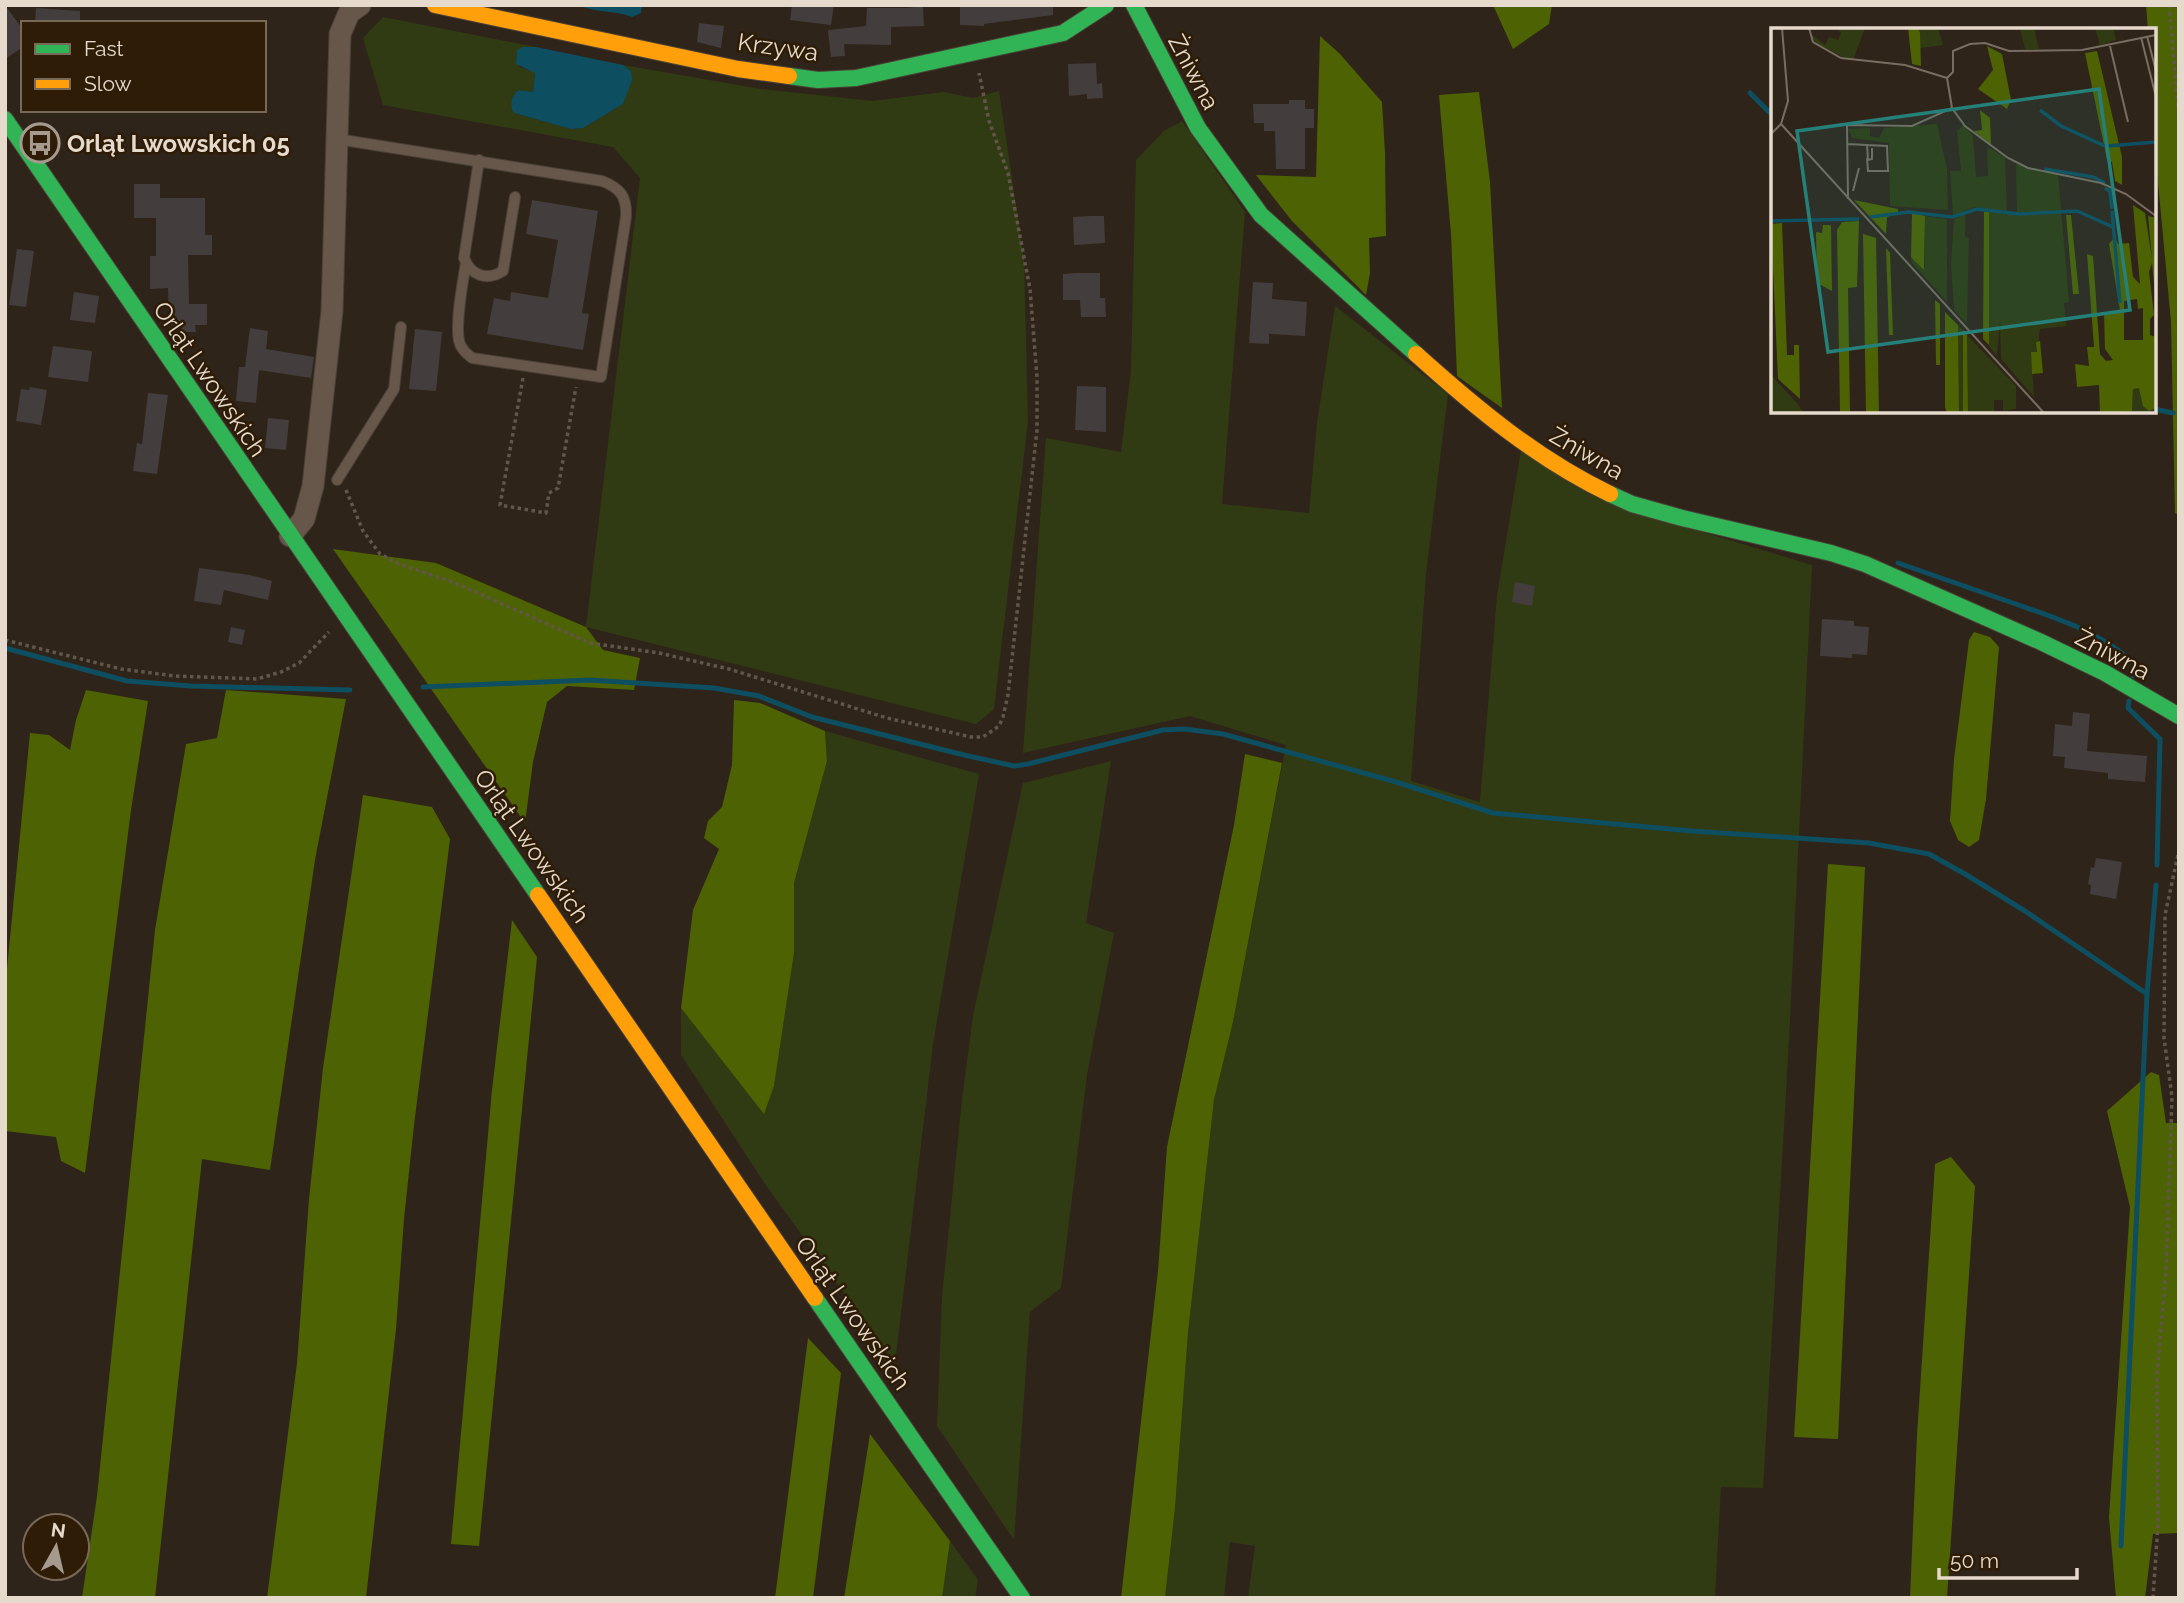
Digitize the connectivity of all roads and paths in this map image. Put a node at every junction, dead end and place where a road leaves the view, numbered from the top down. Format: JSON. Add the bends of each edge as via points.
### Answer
{"nodes":[{"id":1,"x":360,"y":5,"type":"edge"},
{"id":2,"x":435,"y":5,"type":"edge"},
{"id":3,"x":1106,"y":5,"type":"edge"},
{"id":4,"x":1134,"y":5,"type":"edge"},
{"id":5,"x":2169,"y":5,"type":"edge"},
{"id":6,"x":975,"y":52,"type":"junction"},
{"id":7,"x":2179,"y":118,"type":"edge"},
{"id":8,"x":5,"y":119,"type":"edge"},
{"id":9,"x":337,"y":139,"type":"junction"},
{"id":10,"x":479,"y":160,"type":"junction"},
{"id":11,"x":515,"y":197,"type":"dead end"},
{"id":12,"x":466,"y":262,"type":"junction"},
{"id":13,"x":401,"y":327,"type":"dead end"},
{"id":14,"x":525,"y":366,"type":"junction"},
{"id":15,"x":579,"y":374,"type":"junction"},
{"id":16,"x":337,"y":480,"type":"joint"},
{"id":17,"x":290,"y":537,"type":"junction"},
{"id":18,"x":346,"y":617,"type":"junction"},
{"id":19,"x":5,"y":640,"type":"edge"},
{"id":20,"x":2179,"y":716,"type":"edge"},
{"id":21,"x":2179,"y":850,"type":"edge"},
{"id":22,"x":1022,"y":1598,"type":"edge"},
{"id":23,"x":2154,"y":1598,"type":"edge"}],
"edges":[{"from":1,"to":9,"type":"street","via":[[349,13],[340,33]]},
{"from":2,"to":6,"type":"street","name":"Krzywa","via":[[738,69],[818,80],[856,78]]},
{"from":3,"to":6,"type":"street","name":"Krzywa","via":[[1062,33]]},
{"from":4,"to":20,"type":"street","name":"Żniwna","via":[[1198,128],[1261,215],[1473,405],[1542,456],[1632,504],[1865,564],[2019,631]]},
{"from":5,"to":7,"type":"path"},
{"from":6,"to":16,"type":"path","via":[[989,121],[1008,173],[1030,289],[1037,377],[1037,430],[1008,695],[994,731],[983,737],[955,735],[729,669],[590,643],[380,554]]},
{"from":8,"to":17,"type":"street","name":"Orląt Lwowskich"},
{"from":9,"to":10,"type":"lane"},
{"from":9,"to":17,"type":"street","via":[[332,311],[313,486],[304,519]]},
{"from":10,"to":12,"type":"lane"},
{"from":10,"to":15,"type":"lane","via":[[602,181],[622,193],[627,203],[601,377]]},
{"from":11,"to":12,"type":"lane","via":[[503,271],[485,276],[473,273]]},
{"from":12,"to":14,"type":"lane","via":[[459,329],[464,352],[472,358]]},
{"from":13,"to":16,"type":"lane","via":[[394,389]]},
{"from":14,"to":15,"type":"lane"},
{"from":14,"to":15,"type":"path","via":[[500,505],[546,513],[549,493],[558,488]]},
{"from":17,"to":18,"type":"street","name":"Orląt Lwowskich"},
{"from":18,"to":19,"type":"path","via":[[299,663],[257,679],[121,668]]},
{"from":18,"to":22,"type":"street","name":"Orląt Lwowskich"},
{"from":21,"to":23,"type":"path","via":[[2165,915],[2164,1038],[2172,1110],[2157,1374]]}]}
